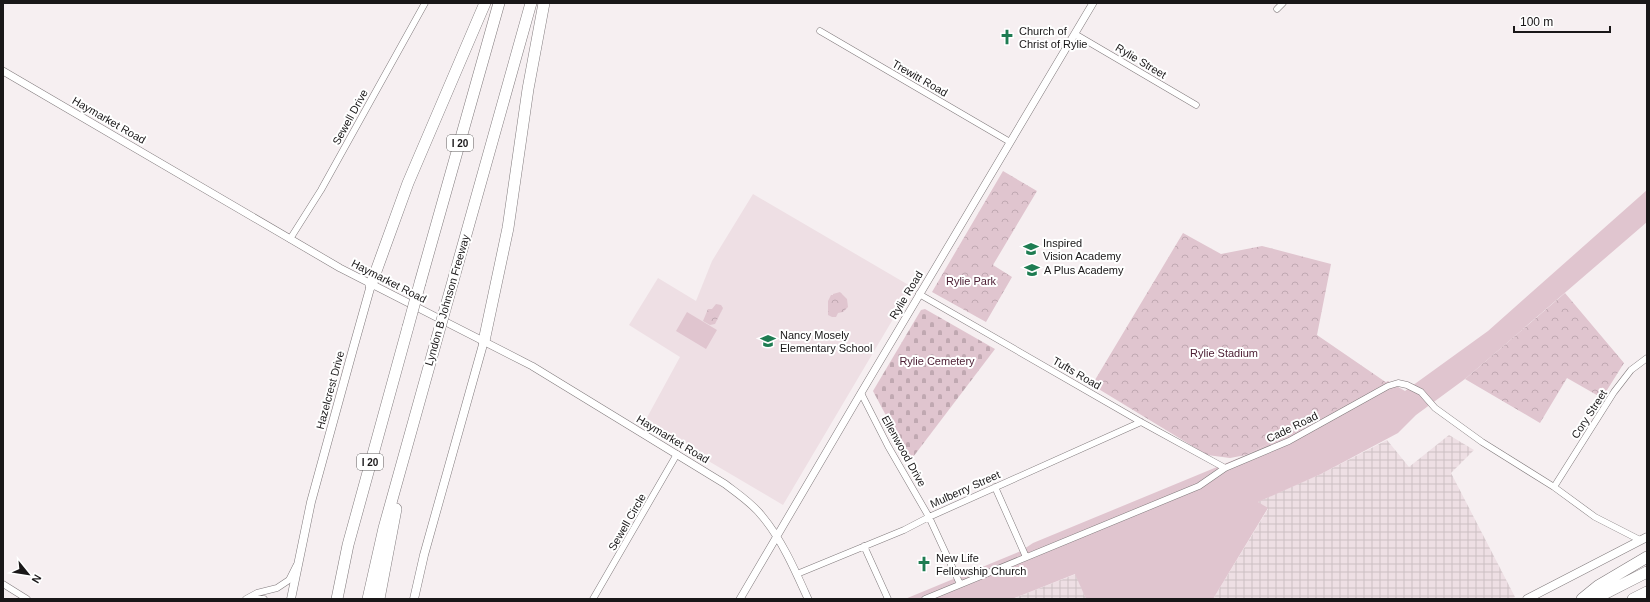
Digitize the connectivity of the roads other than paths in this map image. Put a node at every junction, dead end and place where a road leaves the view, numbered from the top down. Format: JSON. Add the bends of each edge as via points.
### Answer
{"nodes":[{"id":1,"x":425,"y":3,"type":"edge"},
{"id":2,"x":485,"y":3,"type":"edge"},
{"id":3,"x":500,"y":3,"type":"edge"},
{"id":4,"x":531,"y":3,"type":"edge"},
{"id":5,"x":544,"y":3,"type":"edge"},
{"id":6,"x":1093,"y":3,"type":"edge"},
{"id":7,"x":1283,"y":3,"type":"edge"},
{"id":8,"x":1277,"y":9,"type":"dead end"},
{"id":9,"x":820,"y":31,"type":"dead end"},
{"id":10,"x":1075,"y":34,"type":"junction"},
{"id":11,"x":3,"y":71,"type":"edge"},
{"id":12,"x":1196,"y":105,"type":"dead end"},
{"id":13,"x":1010,"y":142,"type":"junction"},
{"id":14,"x":290,"y":239,"type":"junction"},
{"id":15,"x":372,"y":285,"type":"junction"},
{"id":16,"x":919,"y":294,"type":"junction"},
{"id":17,"x":484,"y":341,"type":"junction"},
{"id":18,"x":1647,"y":358,"type":"edge"},
{"id":19,"x":860,"y":392,"type":"junction"},
{"id":20,"x":414,"y":417,"type":"junction"},
{"id":21,"x":1141,"y":422,"type":"junction"},
{"id":22,"x":677,"y":454,"type":"junction"},
{"id":23,"x":1225,"y":468,"type":"junction"},
{"id":24,"x":995,"y":487,"type":"junction"},
{"id":25,"x":1554,"y":487,"type":"junction"},
{"id":26,"x":929,"y":517,"type":"junction"},
{"id":27,"x":777,"y":536,"type":"junction"},
{"id":28,"x":1644,"y":539,"type":"edge"},
{"id":29,"x":864,"y":546,"type":"junction"},
{"id":30,"x":1026,"y":557,"type":"junction"},
{"id":31,"x":1647,"y":557,"type":"edge"},
{"id":32,"x":298,"y":563,"type":"junction"},
{"id":33,"x":1647,"y":572,"type":"edge"},
{"id":34,"x":797,"y":574,"type":"junction"},
{"id":35,"x":3,"y":584,"type":"edge"},
{"id":36,"x":960,"y":584,"type":"junction"},
{"id":37,"x":1647,"y":592,"type":"edge"},
{"id":38,"x":27,"y":599,"type":"edge"},
{"id":39,"x":246,"y":599,"type":"edge"},
{"id":40,"x":249,"y":599,"type":"edge"},
{"id":41,"x":264,"y":599,"type":"edge"},
{"id":42,"x":291,"y":599,"type":"edge"},
{"id":43,"x":337,"y":599,"type":"edge"},
{"id":44,"x":368,"y":599,"type":"edge"},
{"id":45,"x":379,"y":599,"type":"edge"},
{"id":46,"x":414,"y":599,"type":"edge"},
{"id":47,"x":593,"y":599,"type":"edge"},
{"id":48,"x":740,"y":599,"type":"edge"},
{"id":49,"x":808,"y":599,"type":"edge"},
{"id":50,"x":888,"y":599,"type":"edge"},
{"id":51,"x":925,"y":599,"type":"edge"},
{"id":52,"x":1527,"y":599,"type":"edge"},
{"id":53,"x":1582,"y":599,"type":"edge"},
{"id":54,"x":1594,"y":599,"type":"edge"},
{"id":55,"x":1633,"y":599,"type":"edge"}],
"edges":[{"from":1,"to":14,"type":"street","name":"Sewell Drive"},
{"from":2,"to":15,"type":"highway","via":[[408,183]]},
{"from":3,"to":43,"type":"highway","number":"I 20","bridge":true,"via":[[348,546]]},
{"from":4,"to":20,"type":"highway","name":"Lyndon B Johnson Freeway","number":"I 20","bridge":true},
{"from":5,"to":17,"type":"highway","via":[[528,89],[508,228]]},
{"from":6,"to":10,"type":"street","name":"Rylie Road"},
{"from":7,"to":8,"type":"street"},
{"from":9,"to":13,"type":"street","name":"Trewitt Road"},
{"from":10,"to":12,"type":"street","name":"Rylie Street"},
{"from":10,"to":13,"type":"street","name":"Rylie Road"},
{"from":11,"to":14,"type":"street","name":"Haymarket Road"},
{"from":13,"to":16,"type":"street","name":"Rylie Road"},
{"from":14,"to":15,"type":"street","name":"Haymarket Road"},
{"from":15,"to":17,"type":"street","name":"Haymarket Road"},
{"from":15,"to":32,"type":"main road","name":"Hazelcrest Drive","via":[[311,502]]},
{"from":16,"to":19,"type":"street","name":"Rylie Road"},
{"from":16,"to":21,"type":"street","name":"Tufts Road"},
{"from":17,"to":22,"type":"street","name":"Haymarket Road","via":[[532,366]]},
{"from":17,"to":46,"type":"main road"},
{"from":18,"to":25,"type":"street","name":"Cory Street","via":[[1631,370],[1614,392]]},
{"from":19,"to":26,"type":"street","name":"Ellenwood Drive"},
{"from":19,"to":27,"type":"street","name":"Rylie Road"},
{"from":20,"to":44,"type":"highway","name":"Lyndon B Johnson Freeway","number":"I 20"},
{"from":20,"to":45,"type":"highway"},
{"from":21,"to":23,"type":"street","name":"Tufts Road"},
{"from":21,"to":24,"type":"street","name":"Mulberry Street"},
{"from":22,"to":27,"type":"street","name":"Haymarket Road","via":[[744,498]]},
{"from":22,"to":47,"type":"street","name":"Sewell Circle"},
{"from":23,"to":25,"type":"street","name":"Cade Road","via":[[1289,441],[1388,386],[1398,383],[1421,392],[1435,408],[1464,429]]},
{"from":23,"to":30,"type":"street","name":"Cade Road","via":[[1199,486]]},
{"from":24,"to":26,"type":"street","name":"Mulberry Street"},
{"from":24,"to":30,"type":"street"},
{"from":25,"to":28,"type":"street","name":"Cade Road","via":[[1595,517]]},
{"from":26,"to":29,"type":"street","name":"Mulberry Street"},
{"from":26,"to":36,"type":"street","name":"Ellenwood Drive"},
{"from":27,"to":34,"type":"street","name":"Haymarket Road"},
{"from":27,"to":48,"type":"street","name":"Rylie Road"},
{"from":28,"to":52,"type":"main road"},
{"from":29,"to":34,"type":"street","name":"Mulberry Street"},
{"from":29,"to":50,"type":"street"},
{"from":30,"to":36,"type":"street","name":"Cade Road"},
{"from":31,"to":53,"type":"highway","via":[[1598,586]]},
{"from":32,"to":39,"type":"street","via":[[288,580],[277,588]]},
{"from":32,"to":42,"type":"main road"},
{"from":33,"to":54,"type":"highway"},
{"from":34,"to":49,"type":"street","name":"Haymarket Road"},
{"from":35,"to":38,"type":"street"},
{"from":36,"to":51,"type":"street","name":"Cade Road"},
{"from":37,"to":55,"type":"highway"},
{"from":40,"to":41,"type":"street"}]}
